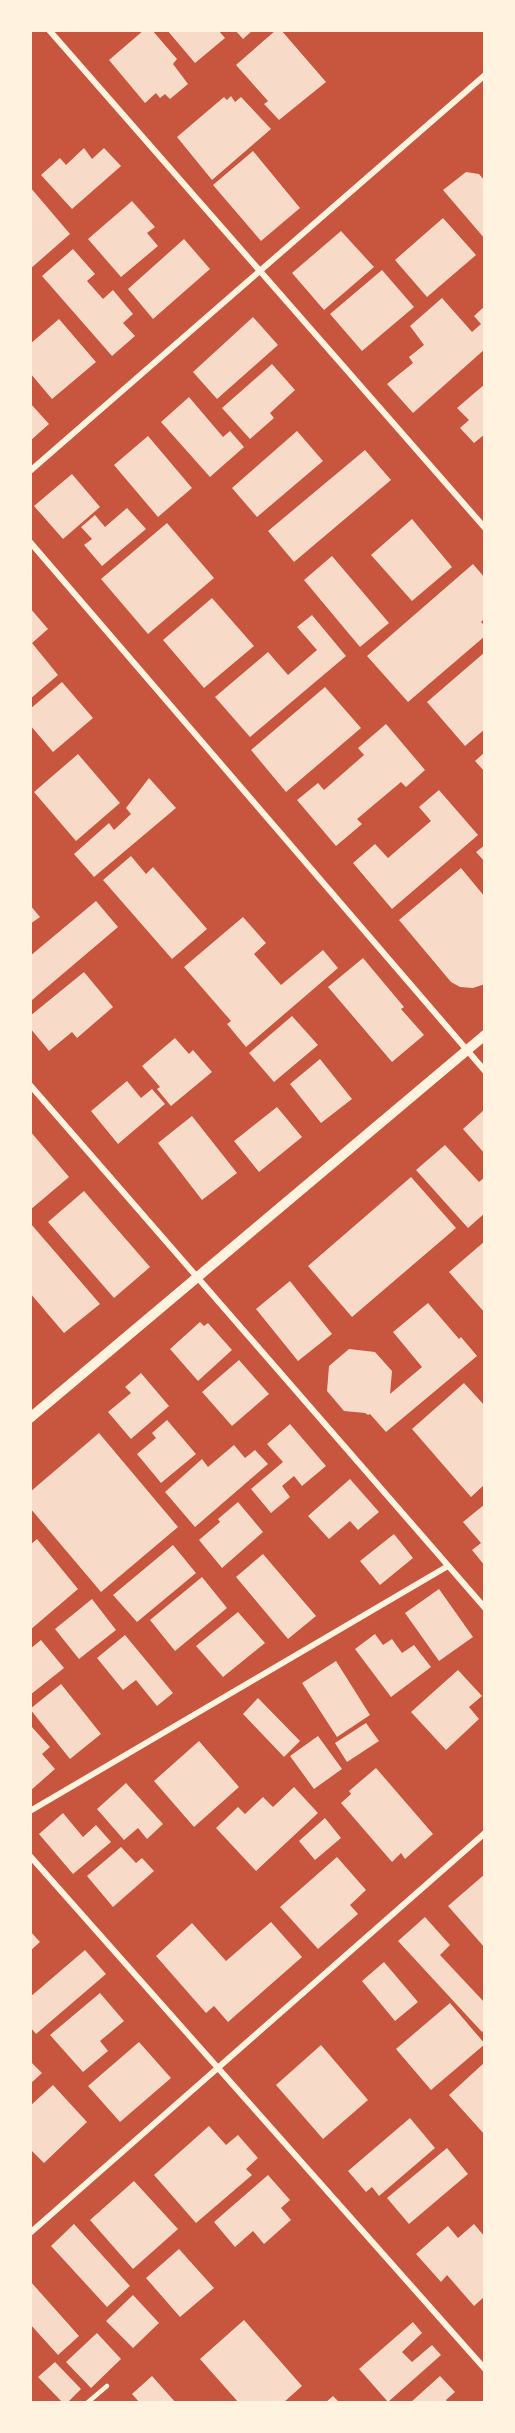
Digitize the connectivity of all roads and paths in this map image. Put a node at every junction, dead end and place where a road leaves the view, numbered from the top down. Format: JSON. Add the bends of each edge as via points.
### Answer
{"nodes":[{"id":1,"x":49,"y":30,"type":"edge"},
{"id":2,"x":485,"y":75,"type":"edge"},
{"id":3,"x":260,"y":271,"type":"junction"},
{"id":4,"x":30,"y":471,"type":"edge"},
{"id":5,"x":485,"y":528,"type":"edge"},
{"id":6,"x":30,"y":542,"type":"edge"},
{"id":7,"x":485,"y":1035,"type":"edge"},
{"id":8,"x":466,"y":1049,"type":"junction"},
{"id":9,"x":485,"y":1071,"type":"edge"},
{"id":10,"x":30,"y":1085,"type":"edge"},
{"id":11,"x":198,"y":1276,"type":"junction"},
{"id":12,"x":30,"y":1418,"type":"edge"},
{"id":13,"x":448,"y":1566,"type":"junction"},
{"id":14,"x":485,"y":1608,"type":"edge"},
{"id":15,"x":30,"y":1810,"type":"edge"},
{"id":16,"x":485,"y":1833,"type":"edge"},
{"id":17,"x":30,"y":1856,"type":"edge"},
{"id":18,"x":217,"y":2067,"type":"junction"},
{"id":19,"x":30,"y":2233,"type":"edge"},
{"id":20,"x":485,"y":2369,"type":"edge"},
{"id":21,"x":107,"y":2386,"type":"dead end"},
{"id":22,"x":87,"y":2403,"type":"edge"}],
"edges":[{"from":1,"to":3,"type":"street"},
{"from":2,"to":3,"type":"street"},
{"from":3,"to":4,"type":"street"},
{"from":3,"to":5,"type":"street"},
{"from":6,"to":8,"type":"street"},
{"from":7,"to":8,"type":"street"},
{"from":8,"to":9,"type":"street"},
{"from":8,"to":11,"type":"street"},
{"from":10,"to":11,"type":"street"},
{"from":11,"to":12,"type":"street"},
{"from":11,"to":13,"type":"street"},
{"from":13,"to":14,"type":"street"},
{"from":13,"to":15,"type":"street"},
{"from":16,"to":18,"type":"street"},
{"from":17,"to":18,"type":"street"},
{"from":18,"to":19,"type":"street"},
{"from":18,"to":20,"type":"street"},
{"from":21,"to":22,"type":"lane"}]}
